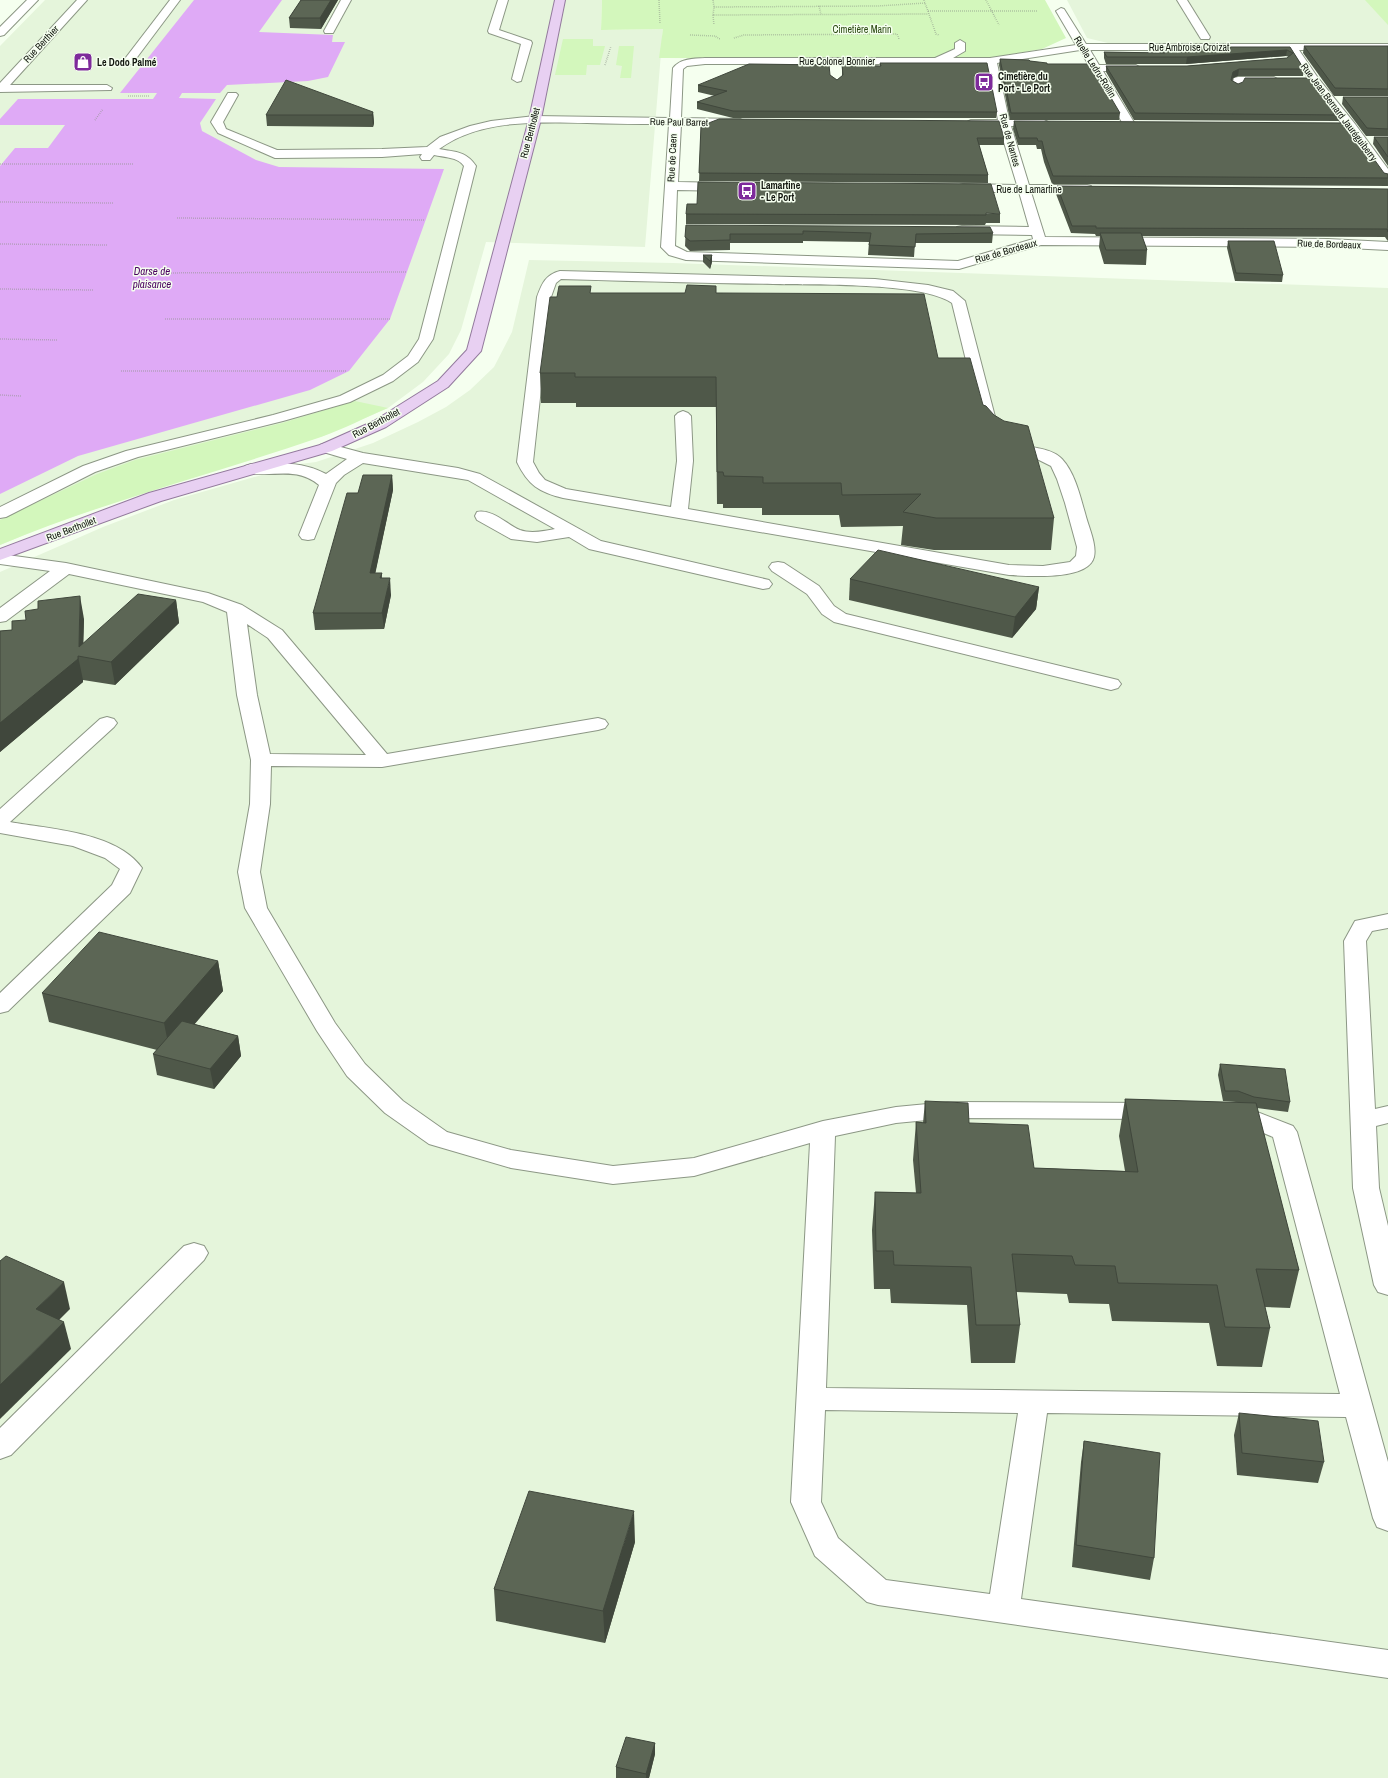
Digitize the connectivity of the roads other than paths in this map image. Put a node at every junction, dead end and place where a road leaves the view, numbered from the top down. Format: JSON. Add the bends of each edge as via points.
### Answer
{"nodes":[{"id":1,"x":33,"y":0,"type":"edge"},
{"id":2,"x":82,"y":0,"type":"edge"},
{"id":3,"x":175,"y":0,"type":"edge"},
{"id":4,"x":346,"y":0,"type":"edge"},
{"id":5,"x":503,"y":0,"type":"edge"},
{"id":6,"x":560,"y":0,"type":"edge"},
{"id":7,"x":1182,"y":0,"type":"edge"},
{"id":8,"x":1061,"y":11,"type":"dead end"},
{"id":9,"x":329,"y":31,"type":"dead end"},
{"id":10,"x":0,"y":33,"type":"edge"},
{"id":11,"x":1205,"y":37,"type":"dead end"},
{"id":12,"x":960,"y":43,"type":"road end"},
{"id":13,"x":1082,"y":47,"type":"junction"},
{"id":14,"x":1292,"y":47,"type":"junction"},
{"id":15,"x":1388,"y":47,"type":"edge"},
{"id":16,"x":1299,"y":59,"type":"junction"},
{"id":17,"x":1284,"y":60,"type":"edge"},
{"id":18,"x":835,"y":61,"type":"junction"},
{"id":19,"x":937,"y":61,"type":"junction"},
{"id":20,"x":990,"y":61,"type":"junction"},
{"id":21,"x":128,"y":62,"type":"dead end"},
{"id":22,"x":684,"y":63,"type":"joint"},
{"id":23,"x":1096,"y":68,"type":"junction"},
{"id":24,"x":1149,"y":68,"type":"edge"},
{"id":25,"x":835,"y":75,"type":"dead end"},
{"id":26,"x":517,"y":79,"type":"dead end"},
{"id":27,"x":1284,"y":80,"type":"edge"},
{"id":28,"x":1299,"y":80,"type":"edge"},
{"id":29,"x":1314,"y":80,"type":"junction"},
{"id":30,"x":1237,"y":86,"type":"edge"},
{"id":31,"x":0,"y":88,"type":"edge"},
{"id":32,"x":107,"y":88,"type":"dead end"},
{"id":33,"x":232,"y":95,"type":"dead end"},
{"id":34,"x":1330,"y":100,"type":"junction"},
{"id":35,"x":1346,"y":100,"type":"edge"},
{"id":36,"x":534,"y":120,"type":"junction"},
{"id":37,"x":674,"y":122,"type":"junction"},
{"id":38,"x":753,"y":122,"type":"edge"},
{"id":39,"x":957,"y":123,"type":"edge"},
{"id":40,"x":1004,"y":123,"type":"junction"},
{"id":41,"x":1059,"y":123,"type":"edge"},
{"id":42,"x":1114,"y":124,"type":"edge"},
{"id":43,"x":1334,"y":126,"type":"edge"},
{"id":44,"x":1351,"y":126,"type":"junction"},
{"id":45,"x":1361,"y":140,"type":"junction"},
{"id":46,"x":1374,"y":140,"type":"edge"},
{"id":47,"x":429,"y":150,"type":"junction"},
{"id":48,"x":423,"y":163,"type":"dead end"},
{"id":49,"x":1388,"y":177,"type":"edge"},
{"id":50,"x":671,"y":186,"type":"junction"},
{"id":51,"x":742,"y":187,"type":"edge"},
{"id":52,"x":952,"y":188,"type":"edge"},
{"id":53,"x":1024,"y":188,"type":"junction"},
{"id":54,"x":1095,"y":189,"type":"edge"},
{"id":55,"x":668,"y":229,"type":"junction"},
{"id":56,"x":684,"y":230,"type":"edge"},
{"id":57,"x":951,"y":230,"type":"edge"},
{"id":58,"x":1039,"y":236,"type":"junction"},
{"id":59,"x":1388,"y":246,"type":"edge"},
{"id":60,"x":674,"y":252,"type":"junction"},
{"id":61,"x":669,"y":278,"type":"junction"},
{"id":62,"x":683,"y":416,"type":"dead end"},
{"id":63,"x":326,"y":448,"type":"junction"},
{"id":64,"x":361,"y":458,"type":"junction"},
{"id":65,"x":251,"y":469,"type":"junction"},
{"id":66,"x":328,"y":484,"type":"junction"},
{"id":67,"x":680,"y":512,"type":"junction"},
{"id":68,"x":0,"y":513,"type":"edge"},
{"id":69,"x":483,"y":516,"type":"dead end"},
{"id":70,"x":571,"y":532,"type":"junction"},
{"id":71,"x":308,"y":536,"type":"dead end"},
{"id":72,"x":0,"y":555,"type":"edge"},
{"id":73,"x":0,"y":559,"type":"edge"},
{"id":74,"x":778,"y":567,"type":"dead end"},
{"id":75,"x":66,"y":568,"type":"junction"},
{"id":76,"x":763,"y":584,"type":"dead end"},
{"id":77,"x":236,"y":609,"type":"junction"},
{"id":78,"x":0,"y":617,"type":"edge"},
{"id":79,"x":1111,"y":684,"type":"dead end"},
{"id":80,"x":107,"y":723,"type":"dead end"},
{"id":81,"x":598,"y":724,"type":"dead end"},
{"id":82,"x":261,"y":760,"type":"junction"},
{"id":83,"x":382,"y":761,"type":"junction"},
{"id":84,"x":0,"y":820,"type":"edge"},
{"id":85,"x":0,"y":827,"type":"edge"},
{"id":86,"x":1388,"y":921,"type":"edge"},
{"id":87,"x":0,"y":1006,"type":"edge"},
{"id":88,"x":1174,"y":1111,"type":"edge"},
{"id":89,"x":1213,"y":1111,"type":"edge"},
{"id":90,"x":1388,"y":1114,"type":"edge"},
{"id":91,"x":1364,"y":1121,"type":"junction"},
{"id":92,"x":823,"y":1130,"type":"junction"},
{"id":93,"x":194,"y":1253,"type":"dead end"},
{"id":94,"x":1388,"y":1285,"type":"edge"},
{"id":95,"x":810,"y":1399,"type":"junction"},
{"id":96,"x":1034,"y":1402,"type":"junction"},
{"id":97,"x":1358,"y":1406,"type":"junction"},
{"id":98,"x":0,"y":1447,"type":"edge"},
{"id":99,"x":1388,"y":1518,"type":"edge"},
{"id":100,"x":1004,"y":1609,"type":"junction"},
{"id":101,"x":1388,"y":1664,"type":"edge"}],
"edges":[{"from":1,"to":10,"type":"street"},
{"from":2,"to":31,"type":"street","name":"Rue Berthier"},
{"from":3,"to":21,"type":"street"},
{"from":4,"to":9,"type":"street"},
{"from":5,"to":26,"type":"street","via":[[493,31],[526,43]]},
{"from":6,"to":36,"type":"main road","name":"Rue Berthollet"},
{"from":7,"to":11,"type":"street"},
{"from":8,"to":13,"type":"street","name":"Ruelle Ledru-Rollin"},
{"from":12,"to":19,"type":"street","via":[[960,51]]},
{"from":13,"to":14,"type":"street","name":"Rue Ambroise Croizat"},
{"from":13,"to":20,"type":"street","name":"Rue Ambroise Croizat"},
{"from":13,"to":23,"type":"street","name":"Ruelle Ledru-Rollin"},
{"from":14,"to":15,"type":"street","name":"Rue Ambroise Croizat"},
{"from":14,"to":16,"type":"street","name":"Rue Jean Bernard Jauréguiberry"},
{"from":16,"to":17,"type":"street"},
{"from":16,"to":29,"type":"street","name":"Rue Jean Bernard Jauréguiberry"},
{"from":18,"to":19,"type":"street","name":"Rue Colonel Bonnier"},
{"from":18,"to":22,"type":"street","name":"Rue Colonel Bonnier"},
{"from":18,"to":25,"type":"street"},
{"from":19,"to":20,"type":"street","name":"Rue Colonel Bonnier"},
{"from":20,"to":40,"type":"street","name":"Rue de Nantes"},
{"from":22,"to":37,"type":"street","name":"Rue de Caen","via":[[678,68]]},
{"from":23,"to":24,"type":"street"},
{"from":23,"to":42,"type":"street","name":"Ruelle Ledru-Rollin","via":[[1133,124]]},
{"from":27,"to":30,"type":"street","via":[[1238,80]]},
{"from":28,"to":29,"type":"street"},
{"from":29,"to":34,"type":"street","name":"Rue Jean Bernard Jauréguiberry"},
{"from":31,"to":32,"type":"street"},
{"from":33,"to":47,"type":"street","via":[[217,122],[222,131],[275,154],[361,154]]},
{"from":34,"to":35,"type":"street"},
{"from":34,"to":44,"type":"street","name":"Rue Jean Bernard Jauréguiberry"},
{"from":36,"to":37,"type":"street","name":"Rue Paul Barret"},
{"from":36,"to":47,"type":"street","name":"Rue Paul Barret","via":[[455,134],[437,142]]},
{"from":36,"to":63,"type":"main road","name":"Rue Berthollet","via":[[474,351],[443,384],[380,424]]},
{"from":37,"to":38,"type":"street","name":"Rue Paul Barret"},
{"from":37,"to":50,"type":"street","name":"Rue de Caen"},
{"from":39,"to":40,"type":"street"},
{"from":40,"to":41,"type":"street"},
{"from":40,"to":53,"type":"street","name":"Rue de Nantes"},
{"from":43,"to":44,"type":"street"},
{"from":44,"to":45,"type":"street","name":"Rue Jean Bernard Jauréguiberry"},
{"from":45,"to":46,"type":"street"},
{"from":45,"to":49,"type":"street","name":"Rue Jean Bernard Jauréguiberry"},
{"from":47,"to":48,"type":"street"},
{"from":47,"to":68,"type":"street","via":[[457,156],[466,160],[470,166],[426,339],[413,359],[388,378],[345,399],[132,454],[89,469]]},
{"from":50,"to":51,"type":"street"},
{"from":50,"to":55,"type":"street","name":"Rue de Caen"},
{"from":52,"to":53,"type":"street","name":"Rue de Lamartine"},
{"from":53,"to":54,"type":"street","name":"Rue de Lamartine"},
{"from":53,"to":58,"type":"street","name":"Rue de Nantes"},
{"from":55,"to":56,"type":"street"},
{"from":55,"to":60,"type":"street","name":"Rue de Caen","via":[[668,247]]},
{"from":57,"to":58,"type":"street"},
{"from":58,"to":59,"type":"street","name":"Rue de Bordeaux"},
{"from":58,"to":60,"type":"street","name":"Rue de Bordeaux","via":[[960,265],[686,256]]},
{"from":60,"to":61,"type":"street"},
{"from":61,"to":67,"type":"street","via":[[560,275],[552,278],[544,297],[525,462],[531,476],[541,485],[563,493]]},
{"from":61,"to":67,"type":"street","via":[[875,283],[948,294],[958,301],[993,438],[1000,445],[1046,456],[1057,463],[1066,478],[1086,547],[1085,558],[1075,567],[1043,571],[1009,570]]},
{"from":62,"to":67,"type":"street","via":[[685,461]]},
{"from":63,"to":64,"type":"street"},
{"from":63,"to":65,"type":"main road","name":"Rue Berthollet"},
{"from":64,"to":66,"type":"street","via":[[330,478]]},
{"from":64,"to":70,"type":"street","via":[[474,477]]},
{"from":65,"to":66,"type":"street","via":[[307,470]]},
{"from":65,"to":72,"type":"main road","name":"Rue Berthollet","via":[[155,497]]},
{"from":66,"to":71,"type":"street","via":[[320,499]]},
{"from":69,"to":70,"type":"street","via":[[517,535],[537,537]]},
{"from":70,"to":76,"type":"street","via":[[595,545]]},
{"from":73,"to":75,"type":"street"},
{"from":74,"to":79,"type":"street","via":[[813,590],[828,610],[840,618]]},
{"from":75,"to":77,"type":"street","via":[[208,598]]},
{"from":75,"to":78,"type":"street"},
{"from":77,"to":82,"type":"street","via":[[247,695]]},
{"from":77,"to":83,"type":"street","via":[[275,634]]},
{"from":80,"to":84,"type":"street"},
{"from":81,"to":83,"type":"street"},
{"from":82,"to":83,"type":"street"},
{"from":82,"to":92,"type":"street","via":[[260,804],[249,872],[256,908],[325,1026],[356,1070],[394,1107],[438,1138],[511,1159],[613,1175],[694,1167]]},
{"from":85,"to":87,"type":"street","via":[[78,840],[113,853],[131,868],[122,888]]},
{"from":86,"to":91,"type":"street","via":[[1363,926],[1355,941]]},
{"from":88,"to":92,"type":"street","via":[[948,1110],[896,1115]]},
{"from":89,"to":97,"type":"street","via":[[1236,1111],[1284,1132]]},
{"from":90,"to":91,"type":"street"},
{"from":91,"to":94,"type":"street","via":[[1366,1188]]},
{"from":92,"to":95,"type":"street"},
{"from":93,"to":98,"type":"street"},
{"from":95,"to":96,"type":"street"},
{"from":95,"to":100,"type":"street","via":[[806,1502],[826,1547],[878,1592]]},
{"from":96,"to":97,"type":"street"},
{"from":96,"to":100,"type":"street"},
{"from":97,"to":99,"type":"street"},
{"from":100,"to":101,"type":"street"}]}
